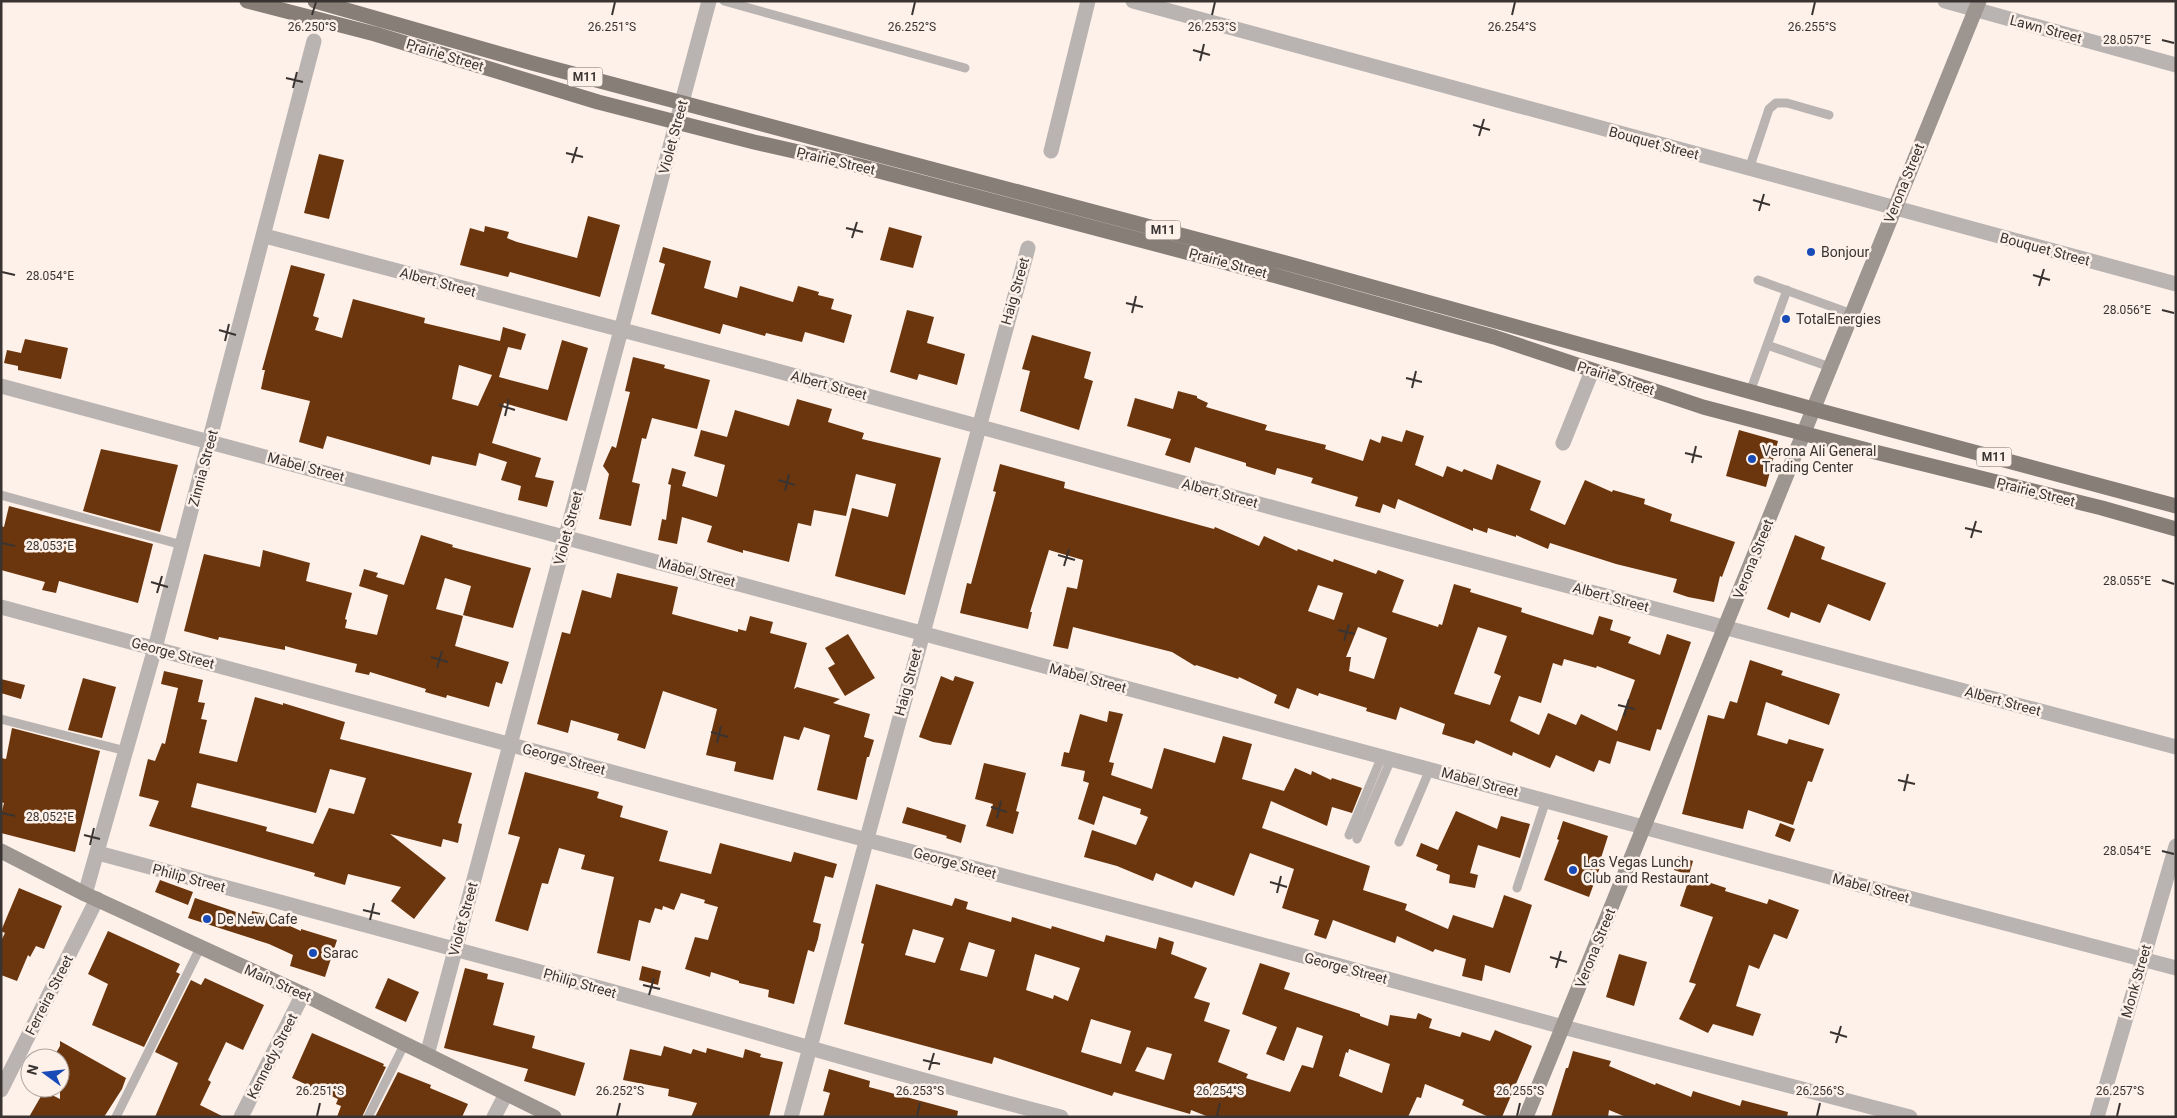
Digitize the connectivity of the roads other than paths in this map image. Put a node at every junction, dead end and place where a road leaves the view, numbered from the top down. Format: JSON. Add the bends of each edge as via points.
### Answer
{"nodes":[{"id":1,"x":247,"y":1,"type":"edge"},
{"id":2,"x":316,"y":1,"type":"edge"},
{"id":3,"x":709,"y":1,"type":"edge"},
{"id":4,"x":724,"y":1,"type":"edge"},
{"id":5,"x":1088,"y":1,"type":"edge"},
{"id":6,"x":1132,"y":1,"type":"edge"},
{"id":7,"x":1945,"y":1,"type":"edge"},
{"id":8,"x":1978,"y":5,"type":"edge"},
{"id":9,"x":314,"y":41,"type":"dead end"},
{"id":10,"x":2176,"y":65,"type":"edge"},
{"id":11,"x":965,"y":68,"type":"dead end"},
{"id":12,"x":682,"y":103,"type":"junction"},
{"id":13,"x":1828,"y":114,"type":"dead end"},
{"id":14,"x":677,"y":122,"type":"junction"},
{"id":15,"x":1051,"y":151,"type":"dead end"},
{"id":16,"x":1749,"y":169,"type":"junction"},
{"id":17,"x":1894,"y":209,"type":"junction"},
{"id":18,"x":264,"y":236,"type":"junction"},
{"id":19,"x":1028,"y":248,"type":"dead end"},
{"id":20,"x":1758,"y":280,"type":"dead end"},
{"id":21,"x":2176,"y":284,"type":"edge"},
{"id":22,"x":1787,"y":290,"type":"junction"},
{"id":23,"x":1852,"y":314,"type":"junction"},
{"id":24,"x":621,"y":330,"type":"junction"},
{"id":25,"x":1767,"y":345,"type":"junction"},
{"id":26,"x":1830,"y":367,"type":"junction"},
{"id":27,"x":1592,"y":371,"type":"junction"},
{"id":28,"x":1,"y":386,"type":"edge"},
{"id":29,"x":1750,"y":392,"type":"junction"},
{"id":30,"x":1812,"y":409,"type":"junction"},
{"id":31,"x":978,"y":426,"type":"junction"},
{"id":32,"x":1803,"y":433,"type":"junction"},
{"id":33,"x":210,"y":441,"type":"junction"},
{"id":34,"x":1563,"y":443,"type":"dead end"},
{"id":35,"x":1,"y":495,"type":"edge"},
{"id":36,"x":2176,"y":506,"type":"edge"},
{"id":37,"x":2176,"y":529,"type":"edge"},
{"id":38,"x":565,"y":537,"type":"junction"},
{"id":39,"x":182,"y":545,"type":"junction"},
{"id":40,"x":1,"y":607,"type":"edge"},
{"id":41,"x":1724,"y":627,"type":"junction"},
{"id":42,"x":921,"y":634,"type":"junction"},
{"id":43,"x":155,"y":648,"type":"junction"},
{"id":44,"x":1,"y":718,"type":"edge"},
{"id":45,"x":510,"y":744,"type":"junction"},
{"id":46,"x":2176,"y":747,"type":"edge"},
{"id":47,"x":126,"y":751,"type":"junction"},
{"id":48,"x":1386,"y":758,"type":"junction"},
{"id":49,"x":1430,"y":769,"type":"junction"},
{"id":50,"x":1546,"y":800,"type":"junction"},
{"id":51,"x":1644,"y":826,"type":"junction"},
{"id":52,"x":1353,"y":837,"type":"dead end"},
{"id":53,"x":865,"y":839,"type":"junction"},
{"id":54,"x":1400,"y":842,"type":"dead end"},
{"id":55,"x":2176,"y":846,"type":"edge"},
{"id":56,"x":1,"y":851,"type":"edge"},
{"id":57,"x":98,"y":854,"type":"junction"},
{"id":58,"x":1517,"y":888,"type":"dead end"},
{"id":59,"x":91,"y":897,"type":"junction"},
{"id":60,"x":200,"y":948,"type":"junction"},
{"id":61,"x":455,"y":948,"type":"junction"},
{"id":62,"x":2142,"y":960,"type":"junction"},
{"id":63,"x":2176,"y":968,"type":"edge"},
{"id":64,"x":303,"y":994,"type":"junction"},
{"id":65,"x":1563,"y":1027,"type":"junction"},
{"id":66,"x":405,"y":1043,"type":"junction"},
{"id":67,"x":809,"y":1046,"type":"junction"},
{"id":68,"x":427,"y":1055,"type":"junction"},
{"id":69,"x":1,"y":1090,"type":"edge"},
{"id":70,"x":506,"y":1094,"type":"junction"},
{"id":71,"x":116,"y":1117,"type":"edge"},
{"id":72,"x":241,"y":1117,"type":"edge"},
{"id":73,"x":368,"y":1117,"type":"edge"},
{"id":74,"x":494,"y":1117,"type":"edge"},
{"id":75,"x":554,"y":1117,"type":"edge"},
{"id":76,"x":791,"y":1117,"type":"edge"},
{"id":77,"x":1061,"y":1117,"type":"edge"},
{"id":78,"x":1526,"y":1117,"type":"edge"},
{"id":79,"x":1910,"y":1117,"type":"edge"},
{"id":80,"x":2097,"y":1117,"type":"edge"}],
"edges":[{"from":1,"to":14,"type":"main road","name":"Prairie Street","number":"M11","via":[[375,34],[598,102]]},
{"from":2,"to":12,"type":"main road","name":"Prairie Street","number":"M11"},
{"from":3,"to":12,"type":"street","name":"Violet Street"},
{"from":4,"to":11,"type":"lane"},
{"from":5,"to":15,"type":"street"},
{"from":6,"to":16,"type":"street","name":"Bouquet Street"},
{"from":7,"to":8,"type":"street","name":"Lawn Street"},
{"from":8,"to":10,"type":"street","name":"Lawn Street"},
{"from":8,"to":17,"type":"main road","name":"Verona Street"},
{"from":9,"to":18,"type":"street","name":"Zinnia Street"},
{"from":12,"to":14,"type":"street","name":"Violet Street"},
{"from":12,"to":29,"type":"main road","name":"Prairie Street","number":"M11","via":[[1276,260]]},
{"from":13,"to":16,"type":"lane","via":[[1776,102],[1769,109]]},
{"from":14,"to":24,"type":"street","name":"Violet Street"},
{"from":14,"to":27,"type":"main road","name":"Prairie Street","number":"M11","via":[[856,165],[1269,274],[1494,337]]},
{"from":16,"to":17,"type":"street","name":"Bouquet Street"},
{"from":17,"to":21,"type":"street","name":"Bouquet Street"},
{"from":17,"to":23,"type":"main road","name":"Verona Street"},
{"from":18,"to":24,"type":"street","name":"Albert Street"},
{"from":18,"to":33,"type":"street","name":"Zinnia Street"},
{"from":19,"to":31,"type":"street","name":"Haig Street"},
{"from":20,"to":22,"type":"lane"},
{"from":22,"to":23,"type":"lane"},
{"from":22,"to":25,"type":"lane"},
{"from":23,"to":26,"type":"main road","name":"Verona Street"},
{"from":24,"to":31,"type":"street","name":"Albert Street"},
{"from":24,"to":38,"type":"street","name":"Violet Street"},
{"from":25,"to":26,"type":"lane"},
{"from":25,"to":29,"type":"lane"},
{"from":26,"to":30,"type":"main road","name":"Verona Street"},
{"from":27,"to":32,"type":"main road","name":"Prairie Street","number":"M11","via":[[1704,407]]},
{"from":27,"to":34,"type":"street"},
{"from":28,"to":33,"type":"street","name":"Mabel Street"},
{"from":29,"to":30,"type":"main road","name":"Prairie Street","number":"M11"},
{"from":30,"to":32,"type":"main road","name":"Verona Street"},
{"from":30,"to":36,"type":"main road","name":"Prairie Street","number":"M11"},
{"from":31,"to":41,"type":"street","name":"Albert Street"},
{"from":31,"to":42,"type":"street","name":"Haig Street"},
{"from":32,"to":37,"type":"main road","name":"Prairie Street","number":"M11"},
{"from":32,"to":41,"type":"main road","name":"Verona Street"},
{"from":33,"to":38,"type":"street","name":"Mabel Street"},
{"from":33,"to":39,"type":"street","name":"Zinnia Street"},
{"from":35,"to":39,"type":"lane"},
{"from":38,"to":42,"type":"street","name":"Mabel Street"},
{"from":38,"to":45,"type":"street","name":"Violet Street"},
{"from":39,"to":43,"type":"street","name":"Zinnia Street"},
{"from":40,"to":43,"type":"street","name":"George Street"},
{"from":41,"to":46,"type":"street","name":"Albert Street"},
{"from":41,"to":51,"type":"main road","name":"Verona Street"},
{"from":42,"to":48,"type":"street","name":"Mabel Street"},
{"from":42,"to":53,"type":"street","name":"Haig Street"},
{"from":43,"to":45,"type":"street","name":"George Street"},
{"from":43,"to":47,"type":"street","name":"Zinnia Street"},
{"from":44,"to":47,"type":"lane"},
{"from":45,"to":53,"type":"street","name":"George Street"},
{"from":45,"to":61,"type":"street","name":"Violet Street"},
{"from":47,"to":57,"type":"street","name":"Zinnia Street"},
{"from":48,"to":49,"type":"street","name":"Mabel Street"},
{"from":48,"to":52,"type":"lane"},
{"from":49,"to":50,"type":"street","name":"Mabel Street"},
{"from":49,"to":54,"type":"lane"},
{"from":50,"to":51,"type":"street","name":"Mabel Street"},
{"from":50,"to":58,"type":"lane"},
{"from":51,"to":62,"type":"street","name":"Mabel Street"},
{"from":51,"to":65,"type":"main road","name":"Verona Street"},
{"from":53,"to":65,"type":"street","name":"George Street"},
{"from":53,"to":67,"type":"street","name":"Haig Street"},
{"from":55,"to":62,"type":"street","name":"Monk Street"},
{"from":56,"to":59,"type":"main road","name":"Main Street"},
{"from":57,"to":59,"type":"street","name":"Zinnia Street"},
{"from":57,"to":61,"type":"street","name":"Philip Street"},
{"from":59,"to":60,"type":"main road","name":"Main Street"},
{"from":59,"to":69,"type":"street","name":"Ferreira Street"},
{"from":60,"to":64,"type":"main road","name":"Main Street"},
{"from":60,"to":71,"type":"lane"},
{"from":61,"to":67,"type":"street","name":"Philip Street"},
{"from":61,"to":68,"type":"street","name":"Violet Street"},
{"from":62,"to":63,"type":"street","name":"Mabel Street"},
{"from":62,"to":80,"type":"street","name":"Monk Street"},
{"from":64,"to":66,"type":"main road","name":"Main Street"},
{"from":64,"to":72,"type":"street","name":"Kennedy Street"},
{"from":65,"to":78,"type":"main road","name":"Verona Street"},
{"from":65,"to":79,"type":"street","name":"George Street"},
{"from":66,"to":68,"type":"main road","name":"Main Street"},
{"from":66,"to":73,"type":"lane"},
{"from":67,"to":76,"type":"street","name":"Haig Street"},
{"from":67,"to":77,"type":"street","name":"Philip Street","via":[[928,1083]]},
{"from":68,"to":70,"type":"main road","name":"Main Street"},
{"from":70,"to":74,"type":"street"},
{"from":70,"to":75,"type":"main road","name":"Main Street"}]}
